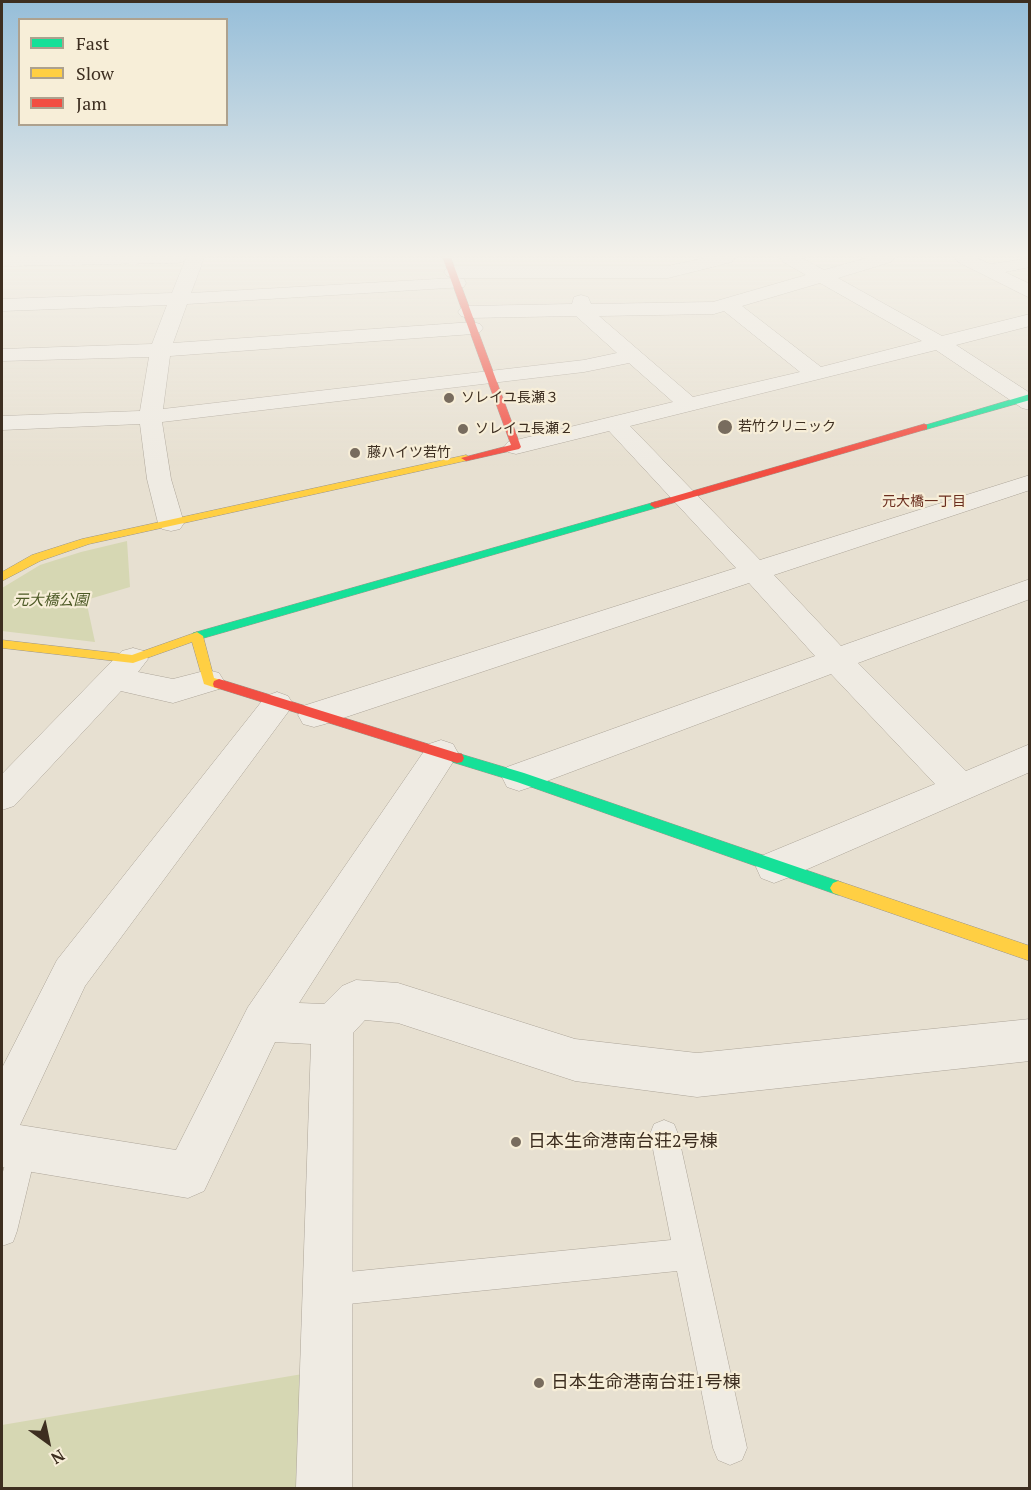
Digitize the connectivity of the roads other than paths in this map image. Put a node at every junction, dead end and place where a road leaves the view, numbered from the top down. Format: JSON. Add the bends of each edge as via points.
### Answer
{"nodes":[{"id":1,"x":168,"y":328,"type":"edge"},
{"id":2,"x":393,"y":328,"type":"edge"},
{"id":3,"x":473,"y":328,"type":"edge"},
{"id":4,"x":600,"y":328,"type":"edge"},
{"id":5,"x":757,"y":328,"type":"edge"},
{"id":6,"x":913,"y":328,"type":"edge"},
{"id":7,"x":998,"y":328,"type":"edge"},
{"id":8,"x":938,"y":342,"type":"junction"},
{"id":9,"x":160,"y":350,"type":"junction"},
{"id":10,"x":2,"y":355,"type":"edge"},
{"id":11,"x":632,"y":356,"type":"junction"},
{"id":12,"x":817,"y":374,"type":"junction"},
{"id":13,"x":489,"y":376,"type":"junction"},
{"id":14,"x":1027,"y":400,"type":"edge"},
{"id":15,"x":690,"y":406,"type":"junction"},
{"id":16,"x":150,"y":417,"type":"junction"},
{"id":17,"x":615,"y":424,"type":"junction"},
{"id":18,"x":3,"y":426,"type":"edge"},
{"id":19,"x":516,"y":447,"type":"junction"},
{"id":20,"x":1029,"y":482,"type":"edge"},
{"id":21,"x":684,"y":495,"type":"junction"},
{"id":22,"x":171,"y":523,"type":"junction"},
{"id":23,"x":753,"y":571,"type":"junction"},
{"id":24,"x":2,"y":577,"type":"edge"},
{"id":25,"x":1029,"y":588,"type":"edge"},
{"id":26,"x":197,"y":636,"type":"junction"},
{"id":27,"x":2,"y":644,"type":"edge"},
{"id":28,"x":835,"y":659,"type":"junction"},
{"id":29,"x":124,"y":669,"type":"junction"},
{"id":30,"x":208,"y":681,"type":"junction"},
{"id":31,"x":277,"y":704,"type":"junction"},
{"id":32,"x":314,"y":715,"type":"junction"},
{"id":33,"x":441,"y":753,"type":"junction"},
{"id":34,"x":1029,"y":757,"type":"edge"},
{"id":35,"x":519,"y":777,"type":"junction"},
{"id":36,"x":961,"y":788,"type":"junction"},
{"id":37,"x":2,"y":796,"type":"edge"},
{"id":38,"x":774,"y":867,"type":"junction"},
{"id":39,"x":1029,"y":954,"type":"edge"},
{"id":40,"x":263,"y":1021,"type":"junction"},
{"id":41,"x":332,"y":1025,"type":"junction"},
{"id":42,"x":1029,"y":1040,"type":"edge"},
{"id":43,"x":664,"y":1134,"type":"dead end"},
{"id":44,"x":9,"y":1136,"type":"edge"},
{"id":45,"x":2,"y":1231,"type":"edge"},
{"id":46,"x":690,"y":1254,"type":"junction"},
{"id":47,"x":328,"y":1290,"type":"junction"},
{"id":48,"x":730,"y":1448,"type":"dead end"},
{"id":49,"x":324,"y":1488,"type":"edge"}],
"edges":[{"from":1,"to":9,"type":"street"},
{"from":2,"to":9,"type":"street"},
{"from":3,"to":13,"type":"street"},
{"from":4,"to":11,"type":"street"},
{"from":5,"to":12,"type":"street"},
{"from":6,"to":8,"type":"street"},
{"from":7,"to":8,"type":"street"},
{"from":8,"to":12,"type":"street"},
{"from":8,"to":14,"type":"street"},
{"from":9,"to":10,"type":"street"},
{"from":9,"to":16,"type":"street"},
{"from":11,"to":13,"type":"street","via":[[584,366]]},
{"from":11,"to":15,"type":"street"},
{"from":12,"to":15,"type":"street"},
{"from":13,"to":16,"type":"street"},
{"from":13,"to":19,"type":"street"},
{"from":14,"to":21,"type":"street"},
{"from":15,"to":17,"type":"street"},
{"from":16,"to":18,"type":"street"},
{"from":16,"to":22,"type":"street","via":[[159,480]]},
{"from":17,"to":19,"type":"street"},
{"from":17,"to":21,"type":"street"},
{"from":19,"to":22,"type":"street"},
{"from":20,"to":23,"type":"street"},
{"from":21,"to":23,"type":"street"},
{"from":21,"to":26,"type":"street"},
{"from":22,"to":24,"type":"street","via":[[86,541],[36,558]]},
{"from":23,"to":28,"type":"street"},
{"from":23,"to":32,"type":"street"},
{"from":25,"to":28,"type":"street"},
{"from":26,"to":29,"type":"street"},
{"from":26,"to":30,"type":"street"},
{"from":27,"to":29,"type":"street"},
{"from":28,"to":35,"type":"street"},
{"from":28,"to":36,"type":"street"},
{"from":29,"to":30,"type":"street","via":[[173,692]]},
{"from":29,"to":37,"type":"street"},
{"from":30,"to":31,"type":"street"},
{"from":31,"to":32,"type":"street"},
{"from":31,"to":44,"type":"street","via":[[71,973]]},
{"from":32,"to":33,"type":"street"},
{"from":33,"to":35,"type":"street"},
{"from":33,"to":40,"type":"street"},
{"from":34,"to":36,"type":"street"},
{"from":35,"to":38,"type":"street"},
{"from":36,"to":38,"type":"street"},
{"from":38,"to":39,"type":"street"},
{"from":40,"to":41,"type":"street"},
{"from":40,"to":44,"type":"street","via":[[188,1175]]},
{"from":41,"to":42,"type":"street","via":[[356,1000],[398,1003],[575,1060],[697,1075]]},
{"from":41,"to":47,"type":"street"},
{"from":43,"to":46,"type":"lane"},
{"from":44,"to":45,"type":"lane"},
{"from":46,"to":47,"type":"lane"},
{"from":46,"to":48,"type":"lane"},
{"from":47,"to":49,"type":"street"}]}
